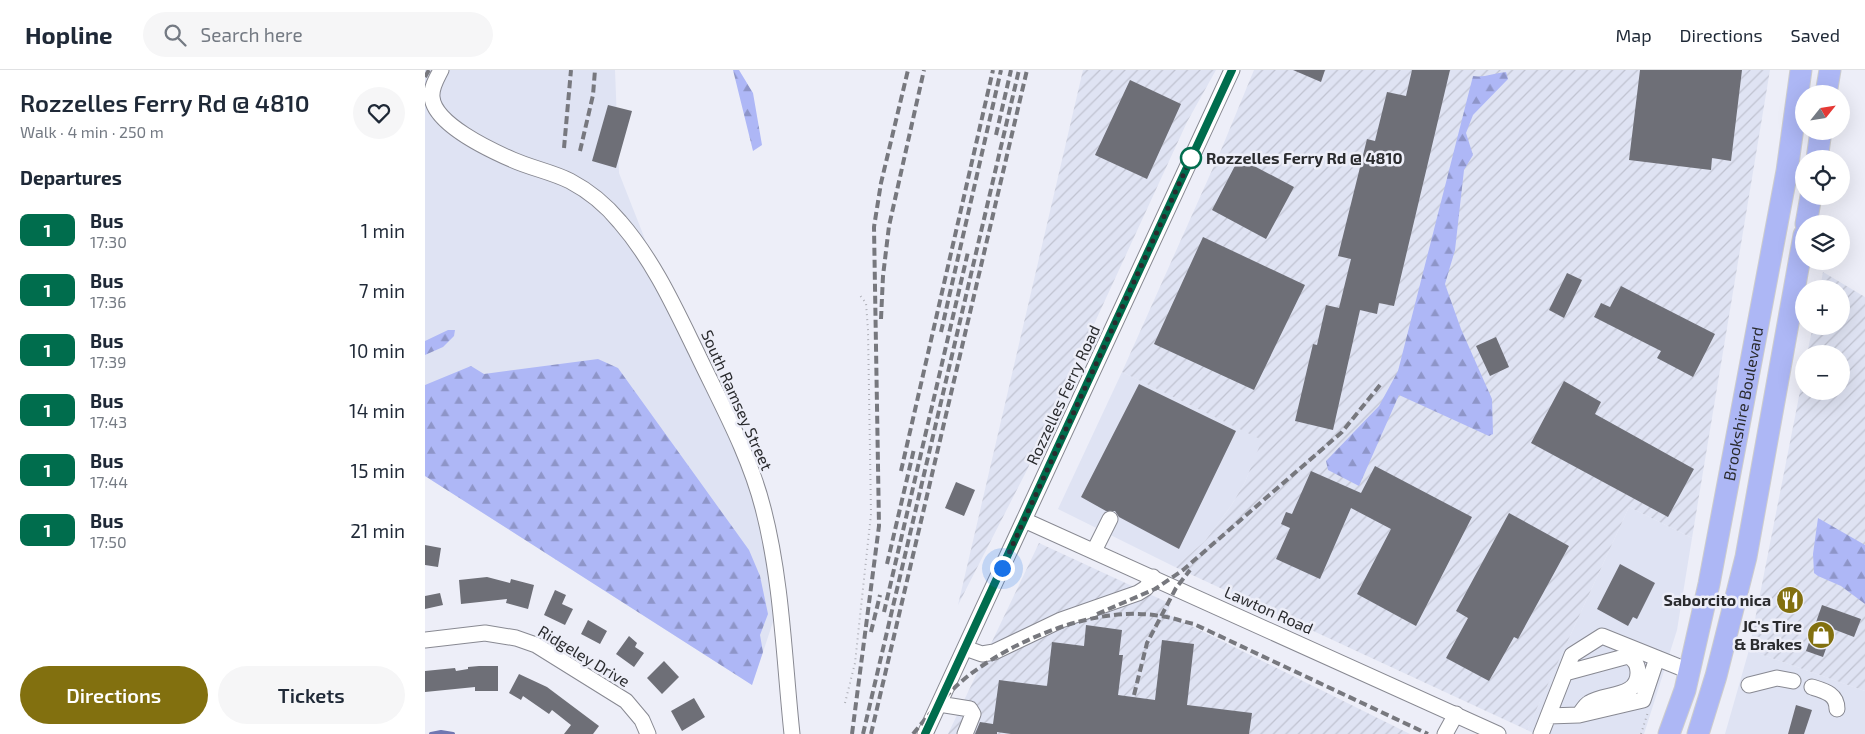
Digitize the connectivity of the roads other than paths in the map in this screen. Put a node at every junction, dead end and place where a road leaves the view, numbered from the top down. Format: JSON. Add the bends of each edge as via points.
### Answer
{"nodes":[{"id":1,"x":441,"y":70,"type":"edge"},
{"id":2,"x":1232,"y":70,"type":"edge"},
{"id":3,"x":1801,"y":70,"type":"edge"},
{"id":4,"x":1830,"y":70,"type":"edge"},
{"id":5,"x":1828,"y":85,"type":"edge"},
{"id":6,"x":1798,"y":270,"type":"edge"},
{"id":7,"x":1110,"y":519,"type":"dead end"},
{"id":8,"x":1024,"y":520,"type":"junction"},
{"id":9,"x":1094,"y":551,"type":"junction"},
{"id":10,"x":1153,"y":577,"type":"junction"},
{"id":11,"x":425,"y":640,"type":"edge"},
{"id":12,"x":965,"y":648,"type":"junction"},
{"id":13,"x":1657,"y":658,"type":"junction"},
{"id":14,"x":1689,"y":671,"type":"junction"},
{"id":15,"x":1565,"y":673,"type":"junction"},
{"id":16,"x":1793,"y":681,"type":"dead end"},
{"id":17,"x":1749,"y":686,"type":"dead end"},
{"id":18,"x":1812,"y":687,"type":"dead end"},
{"id":19,"x":939,"y":704,"type":"junction"},
{"id":20,"x":1837,"y":710,"type":"dead end"},
{"id":21,"x":1456,"y":714,"type":"junction"},
{"id":22,"x":1579,"y":715,"type":"junction"},
{"id":23,"x":1548,"y":716,"type":"junction"},
{"id":24,"x":648,"y":734,"type":"edge"},
{"id":25,"x":791,"y":734,"type":"edge"},
{"id":26,"x":925,"y":734,"type":"edge"},
{"id":27,"x":965,"y":734,"type":"edge"},
{"id":28,"x":1445,"y":734,"type":"edge"},
{"id":29,"x":1499,"y":734,"type":"edge"},
{"id":30,"x":1541,"y":734,"type":"edge"},
{"id":31,"x":1669,"y":734,"type":"edge"},
{"id":32,"x":1698,"y":734,"type":"edge"}],
"edges":[{"from":1,"to":25,"type":"street","name":"South Ramsey Street","via":[[432,96],[443,118],[487,147],[591,193],[619,220],[657,274],[747,460],[763,507],[773,555]]},
{"from":2,"to":8,"type":"street","name":"Rozzelles Ferry Road"},
{"from":3,"to":14,"type":"highway","name":"Brookshire Boulevard","via":[[1787,171],[1732,466]]},
{"from":4,"to":5,"type":"highway"},
{"from":6,"to":32,"type":"highway","name":"Brookshire Boulevard","via":[[1746,557],[1732,619]]},
{"from":7,"to":9,"type":"street"},
{"from":8,"to":9,"type":"street","name":"Lawton Road"},
{"from":8,"to":12,"type":"street","name":"Rozzelles Ferry Road"},
{"from":9,"to":10,"type":"street","name":"Lawton Road"},
{"from":10,"to":12,"type":"street","via":[[1138,593],[1061,620],[994,652],[982,654]]},
{"from":10,"to":21,"type":"street","name":"Lawton Road"},
{"from":11,"to":24,"type":"street","name":"Ridgeley Drive","via":[[485,633],[536,645],[626,701],[642,720]]},
{"from":12,"to":19,"type":"street","name":"Rozzelles Ferry Road"},
{"from":13,"to":14,"type":"street"},
{"from":13,"to":15,"type":"street","via":[[1602,636],[1573,656]]},
{"from":13,"to":22,"type":"street","via":[[1643,700]]},
{"from":14,"to":31,"type":"highway","name":"Brookshire Boulevard"},
{"from":15,"to":22,"type":"street","via":[[1628,656],[1638,671],[1637,682],[1631,689],[1588,703]]},
{"from":15,"to":23,"type":"street"},
{"from":16,"to":17,"type":"street","via":[[1777,678]]},
{"from":18,"to":20,"type":"street","via":[[1831,694]]},
{"from":19,"to":26,"type":"street","name":"Rozzelles Ferry Road"},
{"from":19,"to":27,"type":"street","via":[[970,709],[973,714]]},
{"from":21,"to":28,"type":"street"},
{"from":21,"to":29,"type":"street","name":"Lawton Road"},
{"from":22,"to":23,"type":"street"},
{"from":23,"to":30,"type":"street"}]}
